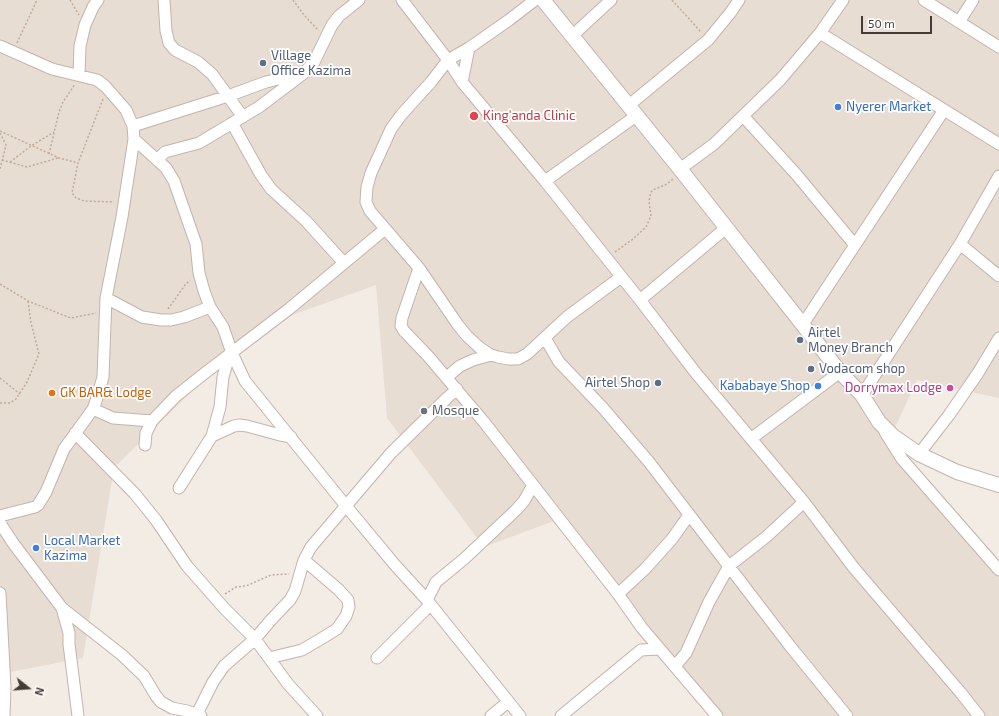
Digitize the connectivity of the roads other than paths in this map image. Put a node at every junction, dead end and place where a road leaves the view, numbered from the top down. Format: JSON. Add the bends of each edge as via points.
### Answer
{"nodes":[{"id":1,"x":98,"y":0,"type":"edge"},
{"id":2,"x":164,"y":0,"type":"edge"},
{"id":3,"x":359,"y":0,"type":"edge"},
{"id":4,"x":402,"y":0,"type":"edge"},
{"id":5,"x":535,"y":0,"type":"edge"},
{"id":6,"x":543,"y":0,"type":"edge"},
{"id":7,"x":611,"y":0,"type":"edge"},
{"id":8,"x":738,"y":0,"type":"edge"},
{"id":9,"x":843,"y":0,"type":"edge"},
{"id":10,"x":924,"y":0,"type":"edge"},
{"id":11,"x":973,"y":0,"type":"edge"},
{"id":12,"x":959,"y":22,"type":"junction"},
{"id":13,"x":820,"y":33,"type":"junction"},
{"id":14,"x":572,"y":36,"type":"junction"},
{"id":15,"x":0,"y":46,"type":"edge"},
{"id":16,"x":999,"y":47,"type":"edge"},
{"id":17,"x":470,"y":48,"type":"junction"},
{"id":18,"x":448,"y":60,"type":"junction"},
{"id":19,"x":304,"y":73,"type":"junction"},
{"id":20,"x":78,"y":75,"type":"junction"},
{"id":21,"x":462,"y":82,"type":"junction"},
{"id":22,"x":228,"y":96,"type":"junction"},
{"id":23,"x":944,"y":110,"type":"junction"},
{"id":24,"x":632,"y":111,"type":"junction"},
{"id":25,"x":243,"y":116,"type":"junction"},
{"id":26,"x":743,"y":116,"type":"junction"},
{"id":27,"x":232,"y":123,"type":"junction"},
{"id":28,"x":133,"y":126,"type":"junction"},
{"id":29,"x":134,"y":139,"type":"junction"},
{"id":30,"x":999,"y":144,"type":"edge"},
{"id":31,"x":157,"y":160,"type":"junction"},
{"id":32,"x":681,"y":170,"type":"junction"},
{"id":33,"x":999,"y":176,"type":"edge"},
{"id":34,"x":545,"y":181,"type":"junction"},
{"id":35,"x":726,"y":228,"type":"junction"},
{"id":36,"x":385,"y":229,"type":"junction"},
{"id":37,"x":854,"y":244,"type":"junction"},
{"id":38,"x":960,"y":244,"type":"junction"},
{"id":39,"x":344,"y":263,"type":"junction"},
{"id":40,"x":419,"y":268,"type":"junction"},
{"id":41,"x":999,"y":276,"type":"edge"},
{"id":42,"x":621,"y":277,"type":"junction"},
{"id":43,"x":106,"y":298,"type":"junction"},
{"id":44,"x":640,"y":300,"type":"junction"},
{"id":45,"x":210,"y":307,"type":"junction"},
{"id":46,"x":125,"y":309,"type":"junction"},
{"id":47,"x":106,"y":314,"type":"junction"},
{"id":48,"x":803,"y":324,"type":"junction"},
{"id":49,"x":545,"y":338,"type":"junction"},
{"id":50,"x":999,"y":338,"type":"edge"},
{"id":51,"x":231,"y":354,"type":"junction"},
{"id":52,"x":491,"y":355,"type":"junction"},
{"id":53,"x":840,"y":372,"type":"junction"},
{"id":54,"x":447,"y":377,"type":"junction"},
{"id":55,"x":457,"y":389,"type":"junction"},
{"id":56,"x":862,"y":395,"type":"junction"},
{"id":57,"x":93,"y":409,"type":"junction"},
{"id":58,"x":152,"y":421,"type":"junction"},
{"id":59,"x":879,"y":422,"type":"junction"},
{"id":60,"x":75,"y":433,"type":"junction"},
{"id":61,"x":212,"y":436,"type":"junction"},
{"id":62,"x":291,"y":437,"type":"junction"},
{"id":63,"x":752,"y":438,"type":"junction"},
{"id":64,"x":145,"y":444,"type":"dead end"},
{"id":65,"x":919,"y":454,"type":"junction"},
{"id":66,"x":533,"y":485,"type":"junction"},
{"id":67,"x":999,"y":485,"type":"edge"},
{"id":68,"x":179,"y":488,"type":"dead end"},
{"id":69,"x":804,"y":502,"type":"junction"},
{"id":70,"x":346,"y":506,"type":"junction"},
{"id":71,"x":689,"y":515,"type":"junction"},
{"id":72,"x":0,"y":516,"type":"edge"},
{"id":73,"x":1,"y":528,"type":"edge"},
{"id":74,"x":302,"y":565,"type":"junction"},
{"id":75,"x":729,"y":566,"type":"junction"},
{"id":76,"x":999,"y":570,"type":"edge"},
{"id":77,"x":436,"y":582,"type":"junction"},
{"id":78,"x":415,"y":585,"type":"junction"},
{"id":79,"x":0,"y":593,"type":"edge"},
{"id":80,"x":618,"y":594,"type":"junction"},
{"id":81,"x":429,"y":602,"type":"junction"},
{"id":82,"x":62,"y":608,"type":"junction"},
{"id":83,"x":642,"y":628,"type":"junction"},
{"id":84,"x":254,"y":639,"type":"junction"},
{"id":85,"x":659,"y":649,"type":"junction"},
{"id":86,"x":641,"y":650,"type":"junction"},
{"id":87,"x":269,"y":658,"type":"junction"},
{"id":88,"x":377,"y":658,"type":"dead end"},
{"id":89,"x":675,"y":666,"type":"junction"},
{"id":90,"x":508,"y":702,"type":"junction"},
{"id":91,"x":199,"y":715,"type":"edge"},
{"id":92,"x":4,"y":716,"type":"edge"},
{"id":93,"x":78,"y":716,"type":"edge"},
{"id":94,"x":317,"y":716,"type":"edge"},
{"id":95,"x":491,"y":716,"type":"edge"},
{"id":96,"x":520,"y":716,"type":"edge"},
{"id":97,"x":561,"y":716,"type":"edge"},
{"id":98,"x":717,"y":716,"type":"edge"},
{"id":99,"x":847,"y":716,"type":"edge"},
{"id":100,"x":979,"y":716,"type":"edge"}],
"edges":[{"from":1,"to":20,"type":"street","via":[[85,25],[80,46]]},
{"from":2,"to":22,"type":"street","via":[[169,43],[175,50],[198,62],[212,74]]},
{"from":3,"to":19,"type":"street","via":[[340,16],[325,38],[314,62]]},
{"from":4,"to":18,"type":"street"},
{"from":5,"to":17,"type":"street"},
{"from":6,"to":14,"type":"street"},
{"from":7,"to":14,"type":"street"},
{"from":8,"to":24,"type":"street","via":[[708,40]]},
{"from":9,"to":13,"type":"street"},
{"from":10,"to":12,"type":"street"},
{"from":11,"to":12,"type":"street"},
{"from":12,"to":16,"type":"street"},
{"from":13,"to":23,"type":"street"},
{"from":13,"to":26,"type":"street","via":[[780,80]]},
{"from":14,"to":24,"type":"street"},
{"from":15,"to":20,"type":"street","via":[[52,69]]},
{"from":17,"to":18,"type":"street"},
{"from":17,"to":21,"type":"street"},
{"from":18,"to":21,"type":"street"},
{"from":18,"to":36,"type":"street","via":[[391,129],[371,174],[366,202]]},
{"from":19,"to":22,"type":"street","via":[[266,82]]},
{"from":19,"to":25,"type":"street"},
{"from":20,"to":28,"type":"street","via":[[97,80],[107,88],[126,110]]},
{"from":21,"to":34,"type":"street"},
{"from":22,"to":25,"type":"street"},
{"from":22,"to":28,"type":"street"},
{"from":23,"to":30,"type":"street"},
{"from":23,"to":37,"type":"street"},
{"from":24,"to":32,"type":"street"},
{"from":24,"to":34,"type":"street"},
{"from":25,"to":27,"type":"street"},
{"from":26,"to":32,"type":"street","via":[[714,144]]},
{"from":26,"to":37,"type":"street","via":[[796,174]]},
{"from":27,"to":31,"type":"street","via":[[199,143],[165,152]]},
{"from":27,"to":39,"type":"street","via":[[271,189]]},
{"from":28,"to":29,"type":"street"},
{"from":29,"to":31,"type":"street"},
{"from":29,"to":43,"type":"street"},
{"from":31,"to":45,"type":"street","via":[[174,181],[182,202],[196,244],[199,273]]},
{"from":32,"to":35,"type":"street"},
{"from":33,"to":38,"type":"street"},
{"from":34,"to":42,"type":"street"},
{"from":35,"to":44,"type":"street"},
{"from":35,"to":48,"type":"street"},
{"from":36,"to":39,"type":"street"},
{"from":36,"to":40,"type":"street"},
{"from":37,"to":48,"type":"street"},
{"from":38,"to":41,"type":"street"},
{"from":38,"to":56,"type":"street"},
{"from":39,"to":51,"type":"street"},
{"from":40,"to":52,"type":"street","via":[[467,336]]},
{"from":40,"to":54,"type":"street","via":[[401,326]]},
{"from":42,"to":44,"type":"street"},
{"from":42,"to":49,"type":"street","via":[[567,317]]},
{"from":43,"to":46,"type":"street"},
{"from":43,"to":47,"type":"street"},
{"from":44,"to":63,"type":"street","via":[[695,372]]},
{"from":45,"to":46,"type":"street","via":[[171,320],[142,316]]},
{"from":45,"to":51,"type":"street","via":[[223,327]]},
{"from":46,"to":47,"type":"street"},
{"from":47,"to":57,"type":"street","via":[[103,377]]},
{"from":48,"to":53,"type":"street"},
{"from":49,"to":52,"type":"street","via":[[518,359]]},
{"from":49,"to":71,"type":"street","via":[[559,362],[649,462]]},
{"from":50,"to":65,"type":"street","via":[[978,373]]},
{"from":51,"to":58,"type":"street","via":[[176,396]]},
{"from":51,"to":61,"type":"street","via":[[223,377],[220,407]]},
{"from":51,"to":62,"type":"street","via":[[245,381]]},
{"from":52,"to":54,"type":"street","via":[[460,366]]},
{"from":53,"to":56,"type":"street"},
{"from":53,"to":63,"type":"street"},
{"from":54,"to":55,"type":"street"},
{"from":55,"to":66,"type":"street"},
{"from":55,"to":70,"type":"street","via":[[391,453]]},
{"from":56,"to":59,"type":"street"},
{"from":57,"to":58,"type":"street","via":[[113,418]]},
{"from":57,"to":60,"type":"street"},
{"from":58,"to":64,"type":"street","via":[[146,433]]},
{"from":59,"to":65,"type":"street","via":[[893,436]]},
{"from":59,"to":76,"type":"street","via":[[902,459]]},
{"from":60,"to":72,"type":"street","via":[[64,449],[38,505]]},
{"from":60,"to":84,"type":"street","via":[[135,494],[187,566]]},
{"from":61,"to":62,"type":"street","via":[[239,425]]},
{"from":61,"to":68,"type":"street"},
{"from":62,"to":70,"type":"street"},
{"from":63,"to":69,"type":"street"},
{"from":65,"to":67,"type":"street","via":[[957,472]]},
{"from":66,"to":77,"type":"street","via":[[516,510]]},
{"from":66,"to":80,"type":"street"},
{"from":69,"to":75,"type":"street"},
{"from":69,"to":100,"type":"street","via":[[854,568]]},
{"from":70,"to":74,"type":"street","via":[[311,547]]},
{"from":70,"to":78,"type":"street"},
{"from":71,"to":75,"type":"street"},
{"from":71,"to":80,"type":"street","via":[[672,539]]},
{"from":73,"to":82,"type":"street"},
{"from":74,"to":84,"type":"street","via":[[290,600]]},
{"from":74,"to":87,"type":"street","via":[[339,590],[348,600],[346,616],[337,628],[302,650]]},
{"from":75,"to":89,"type":"street","via":[[686,654]]},
{"from":75,"to":99,"type":"street"},
{"from":77,"to":78,"type":"street"},
{"from":77,"to":81,"type":"street"},
{"from":78,"to":81,"type":"street"},
{"from":79,"to":92,"type":"street"},
{"from":80,"to":83,"type":"street"},
{"from":81,"to":88,"type":"street"},
{"from":81,"to":90,"type":"street"},
{"from":82,"to":91,"type":"street","via":[[122,654],[144,676],[161,702],[172,708]]},
{"from":82,"to":93,"type":"street","via":[[69,633]]},
{"from":83,"to":85,"type":"street"},
{"from":83,"to":86,"type":"street"},
{"from":84,"to":87,"type":"street"},
{"from":84,"to":91,"type":"street","via":[[224,666],[213,682]]},
{"from":85,"to":86,"type":"street"},
{"from":85,"to":89,"type":"street"},
{"from":86,"to":97,"type":"street"},
{"from":87,"to":94,"type":"street"},
{"from":89,"to":98,"type":"street"},
{"from":90,"to":95,"type":"street"},
{"from":90,"to":96,"type":"street"}]}
